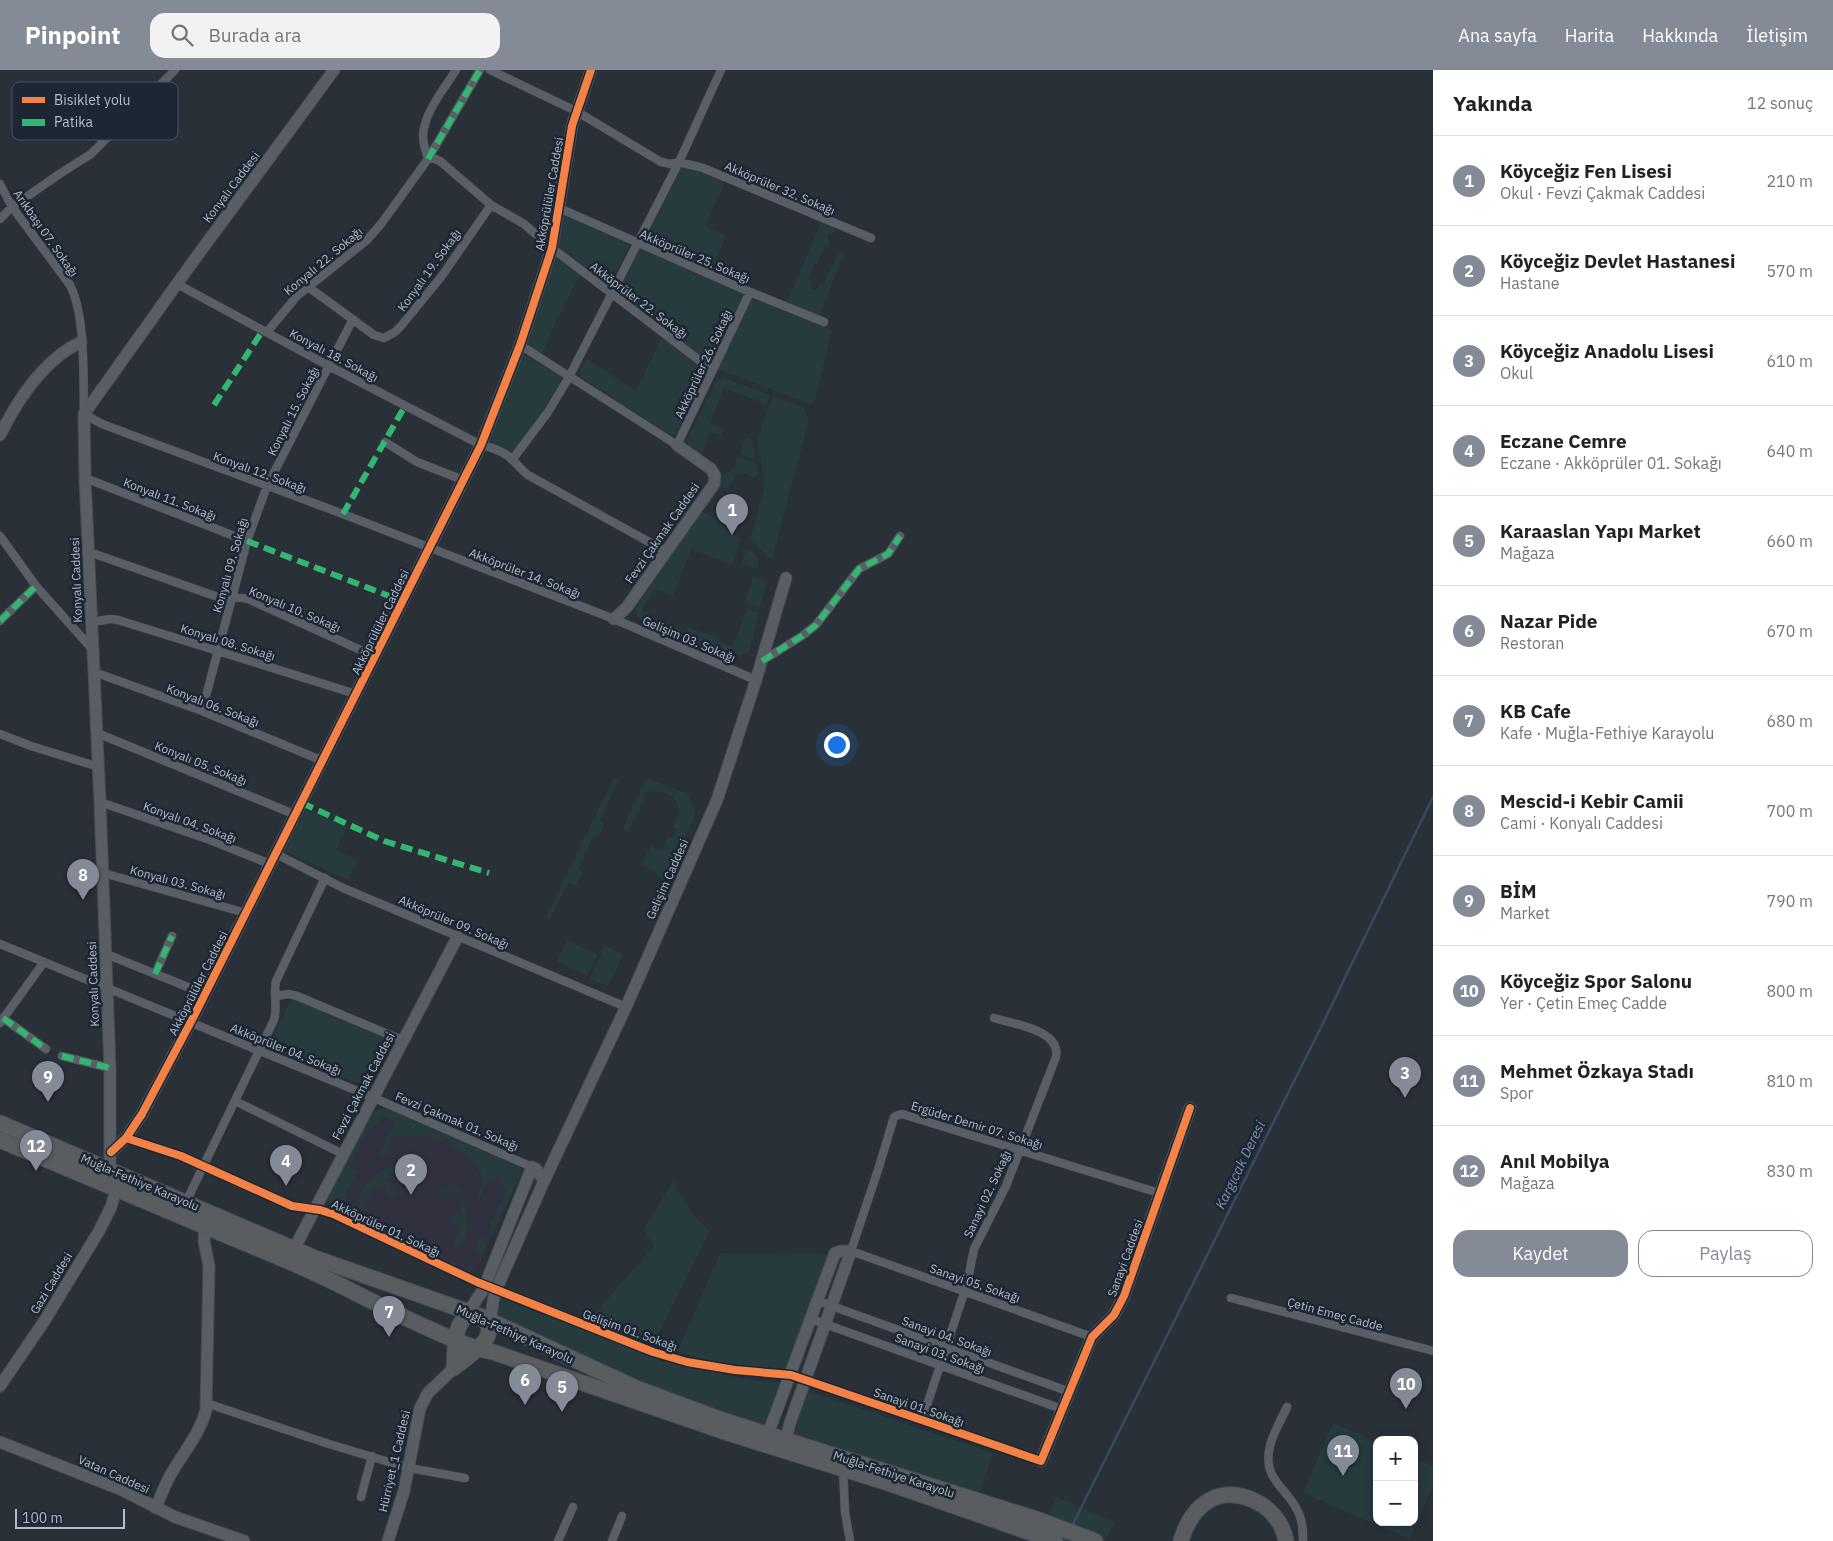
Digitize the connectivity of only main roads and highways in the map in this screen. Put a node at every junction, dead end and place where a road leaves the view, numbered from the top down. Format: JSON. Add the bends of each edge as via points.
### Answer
{"nodes":[{"id":1,"x":0,"y":1123,"type":"edge"},
{"id":2,"x":0,"y":1140,"type":"edge"},
{"id":3,"x":473,"y":1331,"type":"junction"},
{"id":4,"x":454,"y":1368,"type":"road end"},
{"id":5,"x":1032,"y":1525,"type":"junction"},
{"id":6,"x":1056,"y":1541,"type":"edge"},
{"id":7,"x":1095,"y":1541,"type":"edge"},
{"id":8,"x":1181,"y":1541,"type":"edge"},
{"id":9,"x":1286,"y":1541,"type":"edge"}],
"edges":[{"from":1,"to":3,"type":"highway","name":"Muğla-Fethiye Karayolu","via":[[334,1265]]},
{"from":2,"to":3,"type":"highway","name":"Muğla-Fethiye Karayolu","via":[[297,1265],[407,1319]]},
{"from":3,"to":4,"type":"highway"},
{"from":3,"to":5,"type":"highway","name":"Muğla-Fethiye Karayolu"},
{"from":3,"to":5,"type":"highway","name":"Muğla-Fethiye Karayolu","via":[[493,1352],[728,1433]]},
{"from":5,"to":6,"type":"highway","name":"Muğla-Fethiye Karayolu"},
{"from":5,"to":7,"type":"highway","name":"Muğla-Fethiye Karayolu"},
{"from":8,"to":9,"type":"highway","via":[[1188,1521],[1201,1506],[1232,1494],[1268,1509],[1279,1522]]}]}
